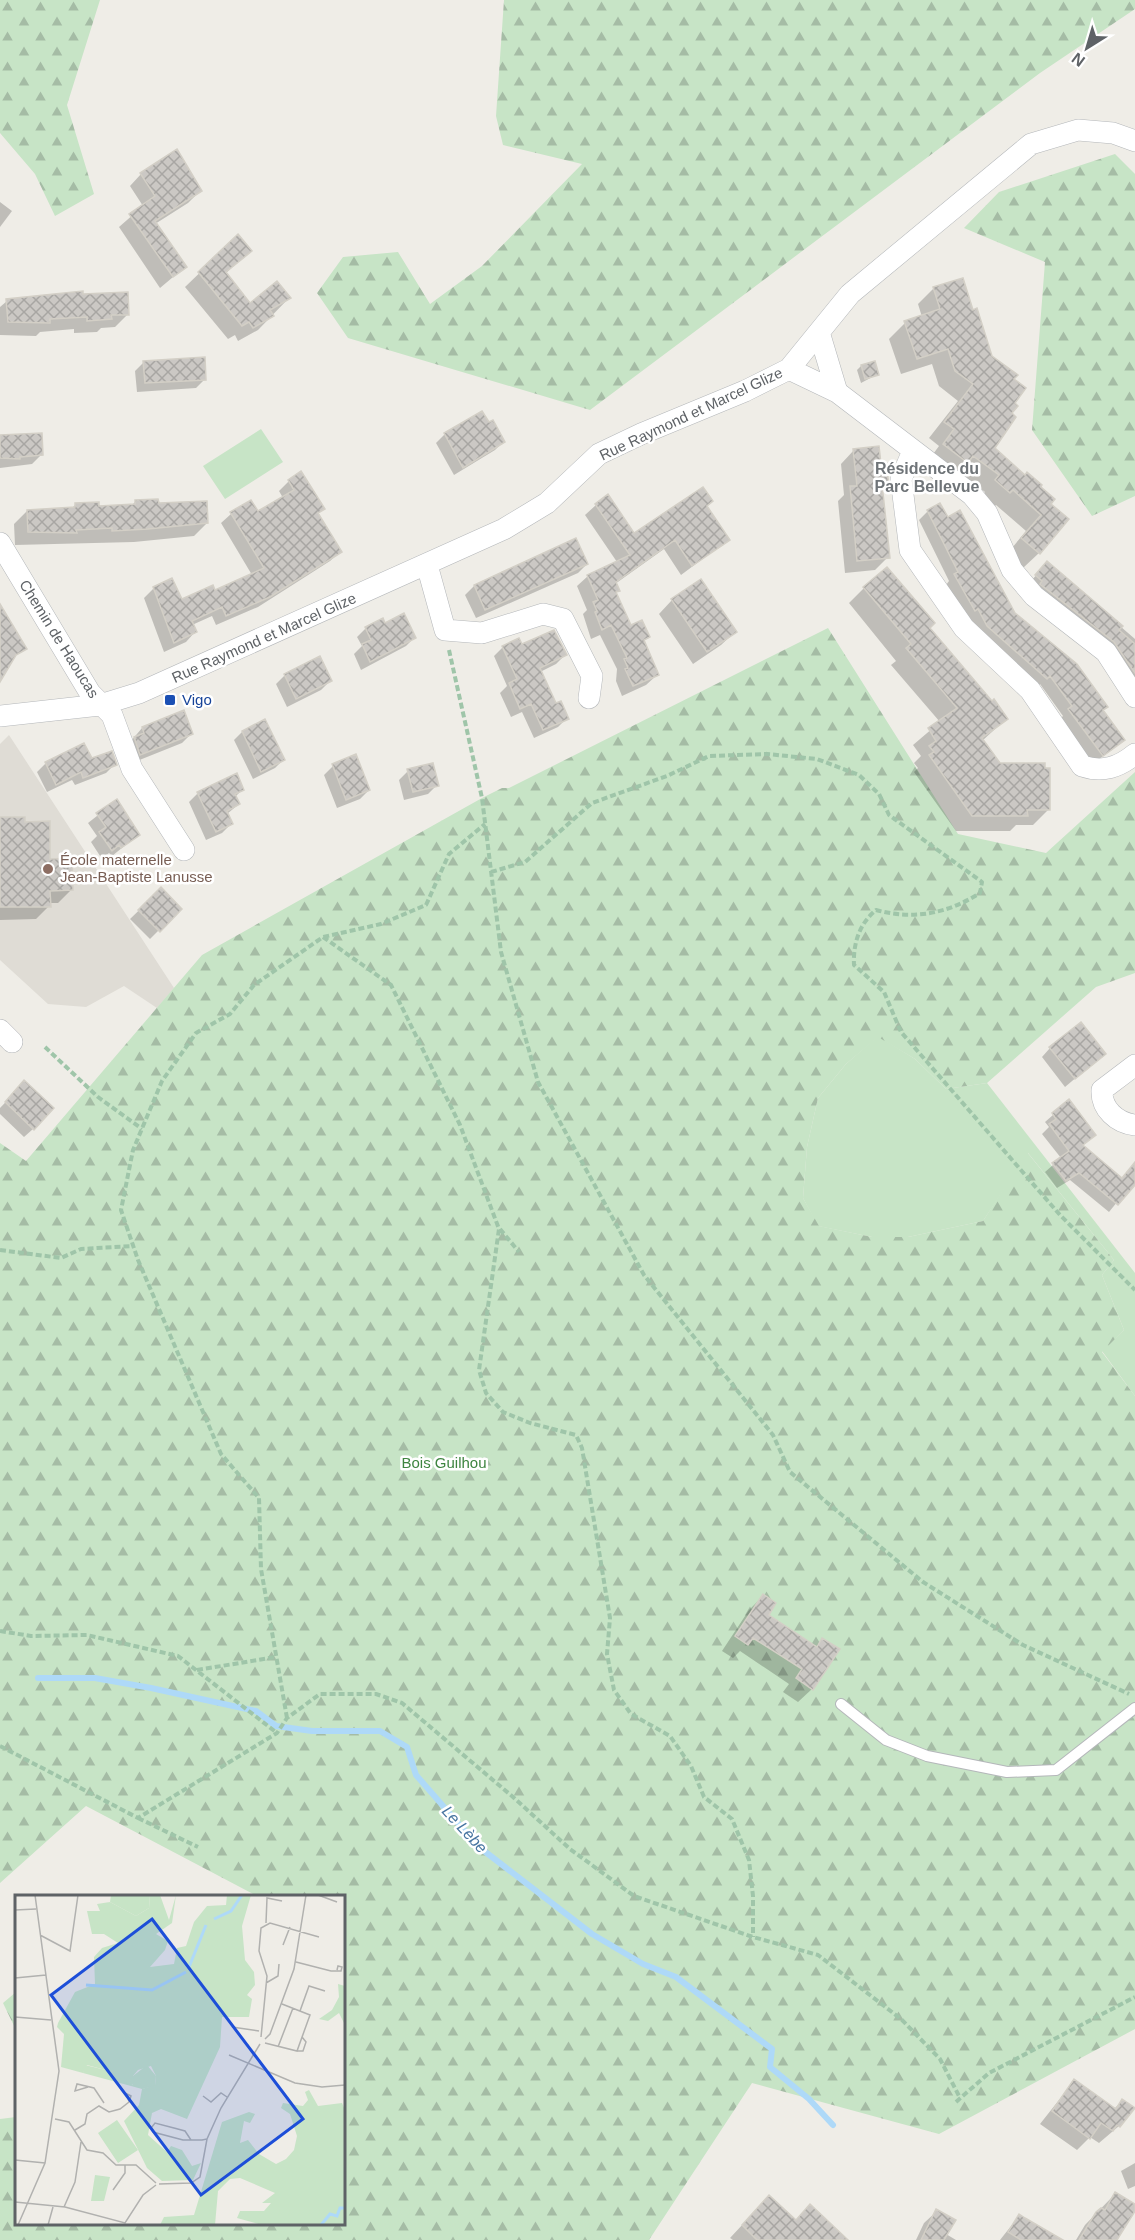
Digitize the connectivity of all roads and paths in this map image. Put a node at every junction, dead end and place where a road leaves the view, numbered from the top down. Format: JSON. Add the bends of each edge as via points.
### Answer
{"nodes":[{"id":1,"x":1135,"y":141,"type":"edge"},
{"id":2,"x":819,"y":332,"type":"junction"},
{"id":3,"x":789,"y":369,"type":"junction"},
{"id":4,"x":837,"y":392,"type":"junction"},
{"id":5,"x":913,"y":451,"type":"junction"},
{"id":6,"x":0,"y":543,"type":"edge"},
{"id":7,"x":427,"y":565,"type":"junction"},
{"id":8,"x":445,"y":630,"type":"junction"},
{"id":9,"x":1135,"y":697,"type":"edge"},
{"id":10,"x":589,"y":698,"type":"dead end"},
{"id":11,"x":100,"y":705,"type":"junction"},
{"id":12,"x":0,"y":716,"type":"edge"},
{"id":13,"x":1135,"y":754,"type":"edge"},
{"id":14,"x":485,"y":824,"type":"junction"},
{"id":15,"x":184,"y":850,"type":"dead end"},
{"id":16,"x":491,"y":872,"type":"junction"},
{"id":17,"x":323,"y":937,"type":"junction"},
{"id":18,"x":45,"y":1047,"type":"dead end"},
{"id":19,"x":1135,"y":1065,"type":"edge"},
{"id":20,"x":1135,"y":1125,"type":"edge"},
{"id":21,"x":142,"y":1129,"type":"junction"},
{"id":22,"x":499,"y":1229,"type":"junction"},
{"id":23,"x":133,"y":1246,"type":"junction"},
{"id":24,"x":0,"y":1250,"type":"edge"},
{"id":25,"x":519,"y":1252,"type":"dead end"},
{"id":26,"x":1135,"y":1290,"type":"edge"},
{"id":27,"x":0,"y":1631,"type":"edge"},
{"id":28,"x":276,"y":1657,"type":"junction"},
{"id":29,"x":197,"y":1670,"type":"junction"},
{"id":30,"x":1135,"y":1697,"type":"edge"},
{"id":31,"x":841,"y":1704,"type":"dead end"},
{"id":32,"x":1135,"y":1708,"type":"edge"},
{"id":33,"x":287,"y":1718,"type":"junction"},
{"id":34,"x":277,"y":1733,"type":"junction"},
{"id":35,"x":0,"y":1746,"type":"edge"},
{"id":36,"x":138,"y":1818,"type":"junction"},
{"id":37,"x":198,"y":1847,"type":"dead end"},
{"id":38,"x":753,"y":1936,"type":"junction"},
{"id":39,"x":1135,"y":1997,"type":"edge"},
{"id":40,"x":959,"y":2096,"type":"junction"},
{"id":41,"x":956,"y":2102,"type":"dead end"}],
"edges":[{"from":1,"to":2,"type":"street","name":"Rue Raymond et Marcel Glize","via":[[1078,130],[1031,144],[850,294]]},
{"from":2,"to":3,"type":"street","name":"Rue Raymond et Marcel Glize"},
{"from":2,"to":4,"type":"street"},
{"from":3,"to":4,"type":"street"},
{"from":3,"to":7,"type":"street","name":"Rue Raymond et Marcel Glize","via":[[599,454],[528,517]]},
{"from":4,"to":5,"type":"street"},
{"from":5,"to":9,"type":"street","via":[[972,495],[987,513],[1012,570],[1034,596],[1106,652]]},
{"from":5,"to":13,"type":"street","via":[[901,479],[910,550],[964,628],[1030,690],[1083,766],[1095,770],[1115,767]]},
{"from":6,"to":11,"type":"street","name":"Chemin de Haoucas"},
{"from":7,"to":8,"type":"street"},
{"from":7,"to":11,"type":"street","name":"Rue Raymond et Marcel Glize","via":[[167,682]]},
{"from":8,"to":10,"type":"street","via":[[482,633],[543,614],[563,619],[592,676]]},
{"from":8,"to":14,"type":"path"},
{"from":11,"to":12,"type":"street","name":"Rue Raymond et Marcel Glize"},
{"from":11,"to":15,"type":"street","name":"Chemin de Haoucas","via":[[112,715],[132,769]]},
{"from":14,"to":16,"type":"path"},
{"from":14,"to":17,"type":"path","via":[[449,854],[426,905],[381,924]]},
{"from":16,"to":26,"type":"path","via":[[525,862],[592,803],[709,756],[766,754],[817,759],[859,775],[879,794],[889,815],[982,882],[980,893],[949,908],[900,917],[876,910],[864,920],[854,950],[854,965],[884,992],[901,1032],[1060,1215]]},
{"from":16,"to":30,"type":"path","via":[[501,952],[538,1082],[644,1275],[772,1435],[790,1472],[923,1582],[1023,1645]]},
{"from":17,"to":21,"type":"path","via":[[254,985],[230,1014],[196,1033],[162,1081]]},
{"from":17,"to":22,"type":"path","via":[[391,985],[460,1125]]},
{"from":18,"to":21,"type":"path","via":[[98,1097]]},
{"from":19,"to":20,"type":"street","via":[[1102,1090],[1101,1099],[1122,1124]]},
{"from":21,"to":23,"type":"path","via":[[133,1150],[121,1210]]},
{"from":22,"to":25,"type":"path"},
{"from":22,"to":38,"type":"path","via":[[479,1370],[486,1393],[503,1412],[576,1435],[582,1448],[610,1618],[607,1654],[614,1690],[631,1714],[670,1736],[691,1766],[704,1797],[732,1819],[749,1860]]},
{"from":23,"to":24,"type":"path","via":[[81,1249],[61,1258]]},
{"from":23,"to":28,"type":"path","via":[[221,1454],[259,1498],[261,1569]]},
{"from":27,"to":29,"type":"path","via":[[31,1636],[99,1637],[178,1656]]},
{"from":28,"to":29,"type":"path"},
{"from":28,"to":33,"type":"path"},
{"from":29,"to":34,"type":"path"},
{"from":31,"to":32,"type":"lane","via":[[886,1740],[927,1756],[1007,1772],[1056,1770]]},
{"from":33,"to":34,"type":"path"},
{"from":33,"to":38,"type":"path","via":[[321,1694],[376,1694],[402,1703],[570,1850],[634,1896]]},
{"from":34,"to":36,"type":"path"},
{"from":35,"to":36,"type":"path"},
{"from":36,"to":37,"type":"path"},
{"from":38,"to":40,"type":"path","via":[[819,1955],[901,2019],[940,2059]]},
{"from":39,"to":40,"type":"path","via":[[989,2073]]},
{"from":40,"to":41,"type":"path"}]}
